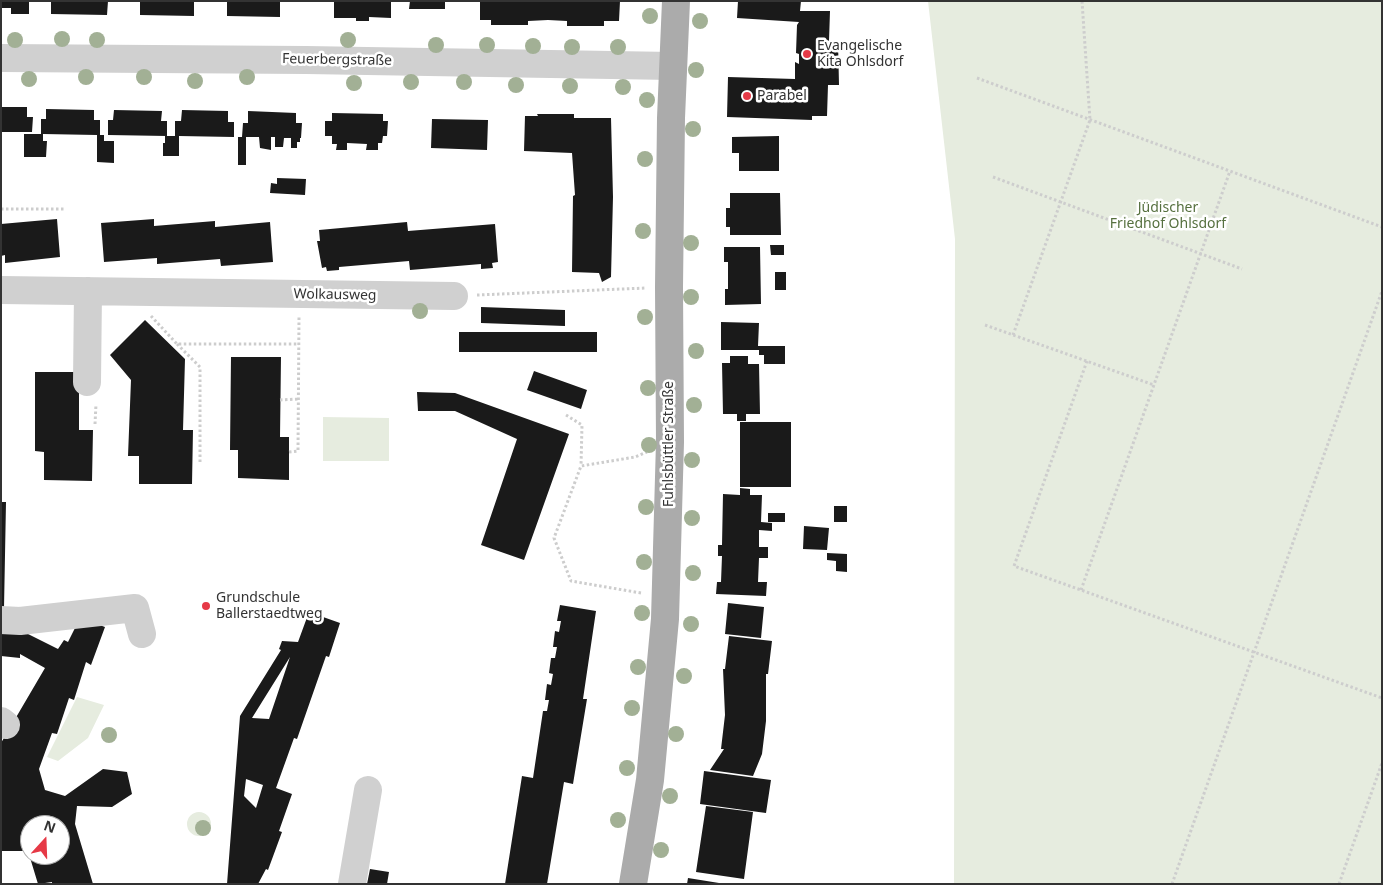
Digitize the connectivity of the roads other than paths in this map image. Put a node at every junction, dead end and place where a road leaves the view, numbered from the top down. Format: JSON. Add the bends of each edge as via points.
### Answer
{"nodes":[{"id":1,"x":676,"y":1,"type":"edge"},
{"id":2,"x":1,"y":58,"type":"edge"},
{"id":3,"x":673,"y":66,"type":"junction"},
{"id":4,"x":1,"y":290,"type":"edge"},
{"id":5,"x":88,"y":291,"type":"junction"},
{"id":6,"x":454,"y":296,"type":"road end"},
{"id":7,"x":87,"y":382,"type":"dead end"},
{"id":8,"x":1,"y":620,"type":"edge"},
{"id":9,"x":142,"y":634,"type":"dead end"},
{"id":10,"x":368,"y":790,"type":"dead end"},
{"id":11,"x":352,"y":884,"type":"edge"},
{"id":12,"x":633,"y":884,"type":"edge"}],
"edges":[{"from":1,"to":3,"type":"main road","name":"Fuhlsbüttler Straße"},
{"from":2,"to":3,"type":"street","name":"Feuerbergstraße"},
{"from":3,"to":12,"type":"main road","name":"Fuhlsbüttler Straße","via":[[665,619],[650,780]]},
{"from":4,"to":5,"type":"street","name":"Wolkausweg"},
{"from":5,"to":6,"type":"street","name":"Wolkausweg"},
{"from":5,"to":7,"type":"street"},
{"from":8,"to":9,"type":"street","via":[[20,621],[135,608]]},
{"from":10,"to":11,"type":"street"}]}
